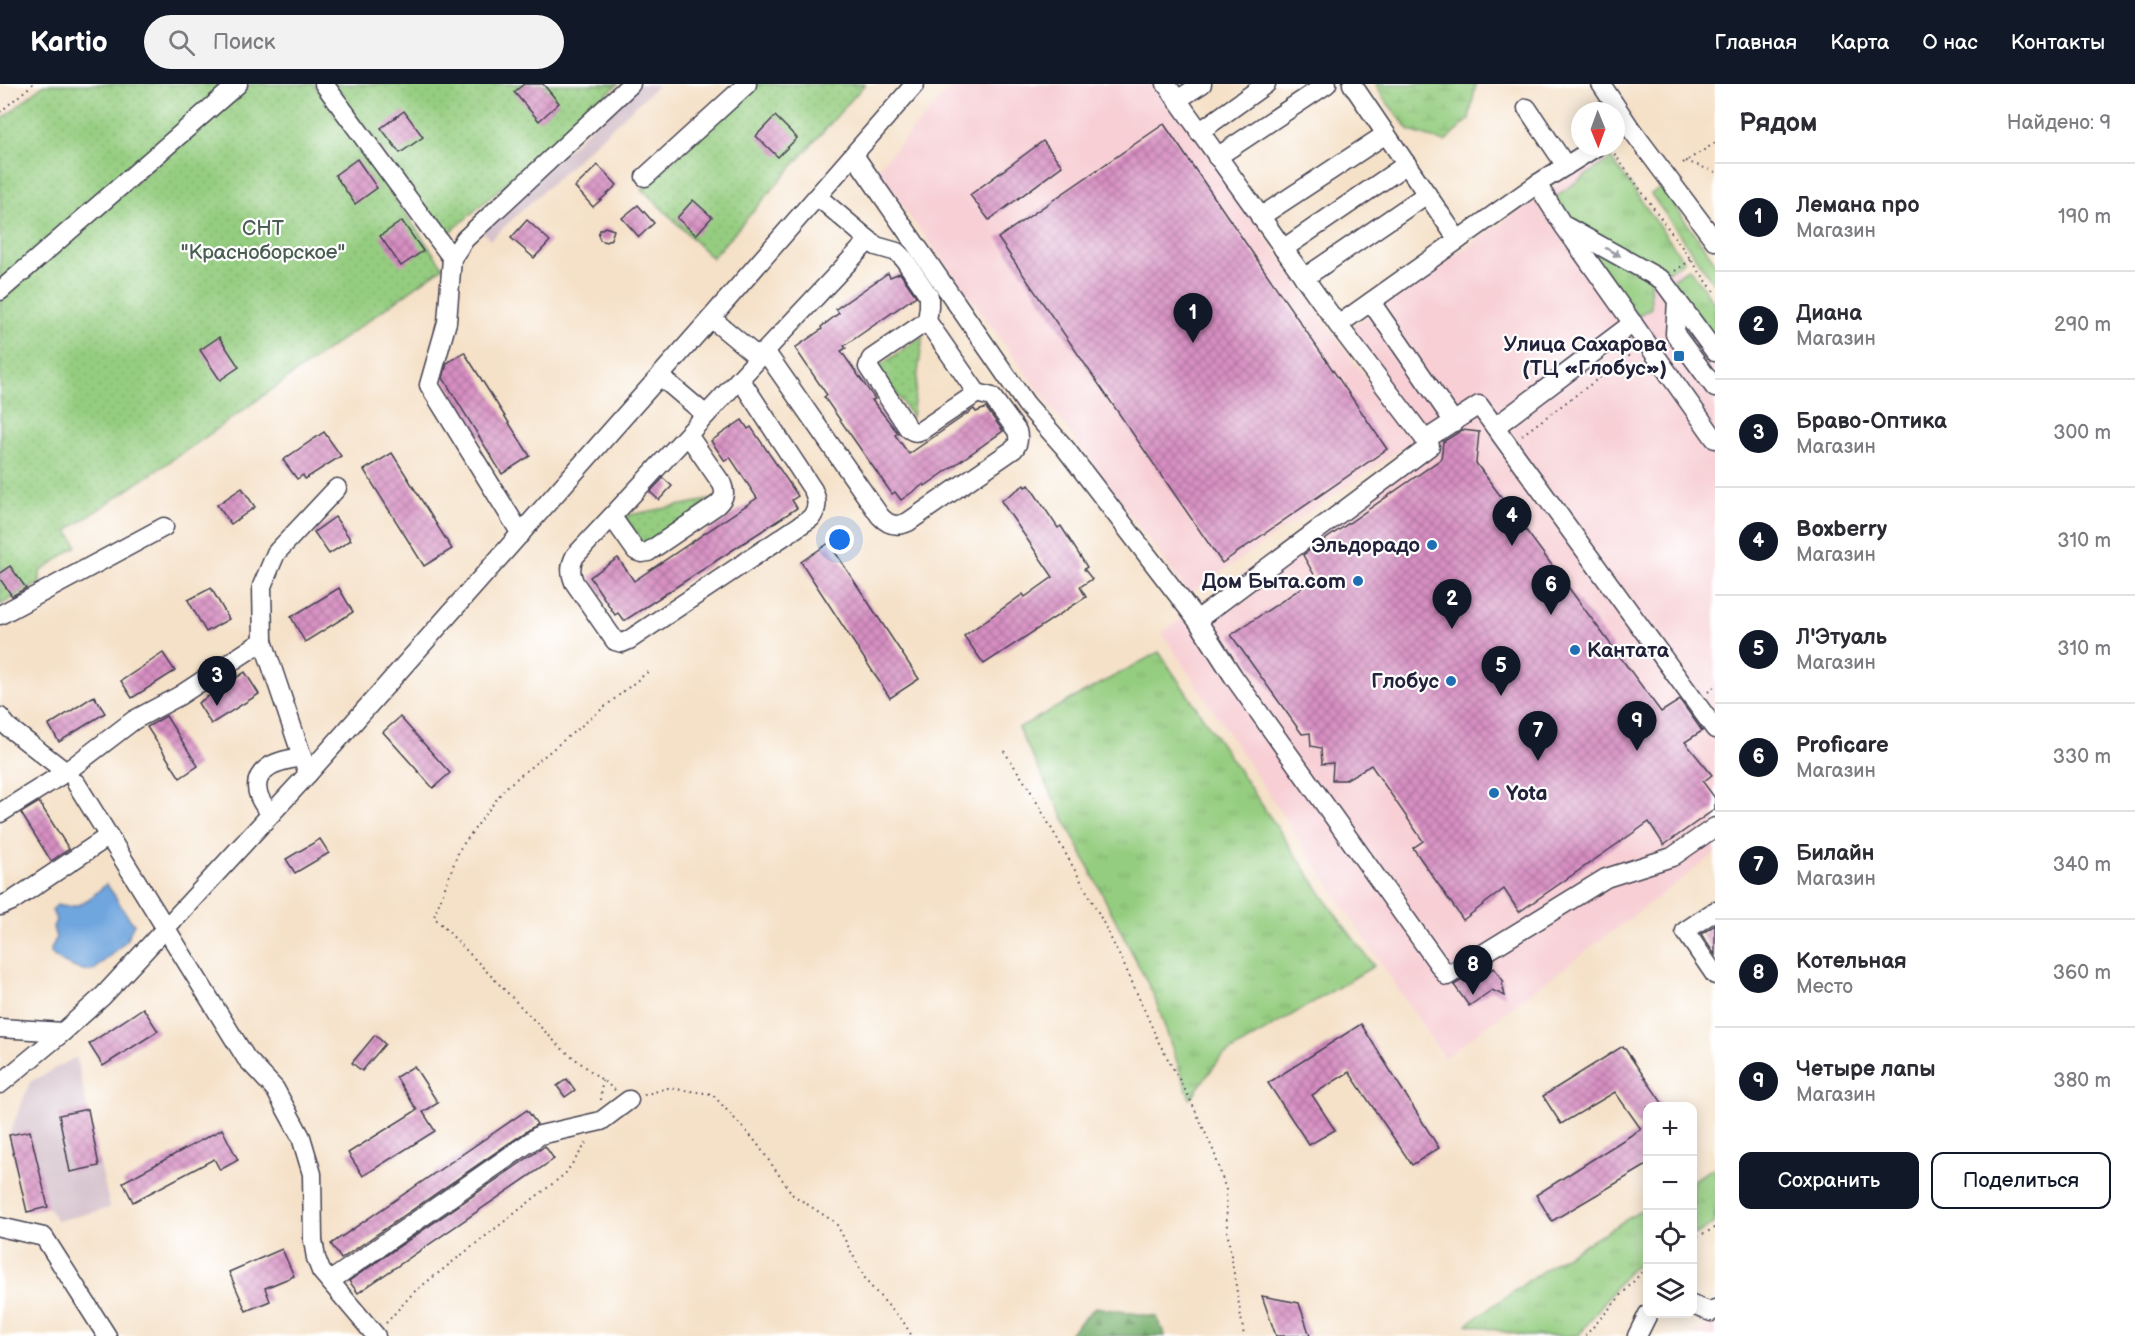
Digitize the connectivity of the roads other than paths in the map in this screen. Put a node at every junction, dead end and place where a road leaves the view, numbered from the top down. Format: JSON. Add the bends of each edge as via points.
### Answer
{"nodes":[{"id":1,"x":238,"y":84,"type":"edge"},
{"id":2,"x":324,"y":84,"type":"edge"},
{"id":3,"x":631,"y":84,"type":"edge"},
{"id":4,"x":747,"y":84,"type":"edge"},
{"id":5,"x":915,"y":84,"type":"edge"},
{"id":6,"x":1166,"y":84,"type":"edge"},
{"id":7,"x":1202,"y":84,"type":"edge"},
{"id":8,"x":1266,"y":84,"type":"edge"},
{"id":9,"x":1327,"y":84,"type":"edge"},
{"id":10,"x":1352,"y":84,"type":"edge"},
{"id":11,"x":1601,"y":84,"type":"edge"},
{"id":12,"x":1177,"y":100,"type":"junction"},
{"id":13,"x":1609,"y":102,"type":"edge"},
{"id":14,"x":1527,"y":108,"type":"dead end"},
{"id":15,"x":1199,"y":132,"type":"junction"},
{"id":16,"x":1386,"y":134,"type":"junction"},
{"id":17,"x":1625,"y":134,"type":"edge"},
{"id":18,"x":854,"y":155,"type":"junction"},
{"id":19,"x":1582,"y":156,"type":"edge"},
{"id":20,"x":1217,"y":157,"type":"junction"},
{"id":21,"x":1407,"y":165,"type":"junction"},
{"id":22,"x":1566,"y":166,"type":"junction"},
{"id":23,"x":645,"y":177,"type":"dead end"},
{"id":24,"x":1537,"y":184,"type":"junction"},
{"id":25,"x":1427,"y":194,"type":"junction"},
{"id":26,"x":818,"y":197,"type":"junction"},
{"id":27,"x":1260,"y":217,"type":"junction"},
{"id":28,"x":1563,"y":225,"type":"junction"},
{"id":29,"x":869,"y":240,"type":"junction"},
{"id":30,"x":1458,"y":240,"type":"junction"},
{"id":31,"x":1715,"y":241,"type":"edge"},
{"id":32,"x":1283,"y":249,"type":"junction"},
{"id":33,"x":452,"y":258,"type":"junction"},
{"id":34,"x":1304,"y":278,"type":"junction"},
{"id":35,"x":0,"y":291,"type":"edge"},
{"id":36,"x":1677,"y":300,"type":"junction"},
{"id":37,"x":1371,"y":302,"type":"junction"},
{"id":38,"x":711,"y":318,"type":"junction"},
{"id":39,"x":927,"y":321,"type":"junction"},
{"id":40,"x":1633,"y":323,"type":"junction"},
{"id":41,"x":1338,"y":325,"type":"junction"},
{"id":42,"x":1715,"y":352,"type":"edge"},
{"id":43,"x":762,"y":355,"type":"junction"},
{"id":44,"x":660,"y":376,"type":"junction"},
{"id":45,"x":740,"y":379,"type":"junction"},
{"id":46,"x":1715,"y":388,"type":"edge"},
{"id":47,"x":977,"y":393,"type":"junction"},
{"id":48,"x":706,"y":415,"type":"junction"},
{"id":49,"x":1454,"y":422,"type":"junction"},
{"id":50,"x":1495,"y":428,"type":"junction"},
{"id":51,"x":688,"y":435,"type":"junction"},
{"id":52,"x":1715,"y":439,"type":"edge"},
{"id":53,"x":1425,"y":440,"type":"junction"},
{"id":54,"x":337,"y":488,"type":"dead end"},
{"id":55,"x":612,"y":517,"type":"junction"},
{"id":56,"x":164,"y":527,"type":"dead end"},
{"id":57,"x":521,"y":534,"type":"junction"},
{"id":58,"x":0,"y":615,"type":"edge"},
{"id":59,"x":1197,"y":620,"type":"junction"},
{"id":60,"x":262,"y":641,"type":"junction"},
{"id":61,"x":0,"y":717,"type":"edge"},
{"id":62,"x":1715,"y":729,"type":"edge"},
{"id":63,"x":305,"y":765,"type":"junction"},
{"id":64,"x":71,"y":777,"type":"junction"},
{"id":65,"x":0,"y":813,"type":"edge"},
{"id":66,"x":272,"y":813,"type":"junction"},
{"id":67,"x":1715,"y":827,"type":"edge"},
{"id":68,"x":109,"y":836,"type":"junction"},
{"id":69,"x":0,"y":906,"type":"edge"},
{"id":70,"x":1715,"y":911,"type":"edge"},
{"id":71,"x":165,"y":928,"type":"junction"},
{"id":72,"x":1715,"y":975,"type":"edge"},
{"id":73,"x":0,"y":1028,"type":"edge"},
{"id":74,"x":63,"y":1032,"type":"junction"},
{"id":75,"x":0,"y":1084,"type":"edge"},
{"id":76,"x":629,"y":1100,"type":"road end"},
{"id":77,"x":0,"y":1227,"type":"edge"},
{"id":78,"x":330,"y":1281,"type":"junction"},
{"id":79,"x":1697,"y":1307,"type":"edge"},
{"id":80,"x":1715,"y":1309,"type":"edge"},
{"id":81,"x":1646,"y":1318,"type":"edge"},
{"id":82,"x":107,"y":1336,"type":"edge"},
{"id":83,"x":376,"y":1336,"type":"edge"},
{"id":84,"x":1637,"y":1336,"type":"edge"}],
"edges":[{"from":1,"to":35,"type":"street"},
{"from":2,"to":33,"type":"street"},
{"from":3,"to":33,"type":"street","via":[[465,239]]},
{"from":4,"to":23,"type":"street"},
{"from":5,"to":18,"type":"street"},
{"from":6,"to":12,"type":"street"},
{"from":7,"to":12,"type":"street"},
{"from":8,"to":15,"type":"street"},
{"from":9,"to":20,"type":"street"},
{"from":10,"to":16,"type":"street"},
{"from":11,"to":13,"type":"street"},
{"from":12,"to":15,"type":"street"},
{"from":14,"to":22,"type":"street"},
{"from":15,"to":20,"type":"street"},
{"from":16,"to":21,"type":"street"},
{"from":16,"to":27,"type":"street"},
{"from":17,"to":31,"type":"street"},
{"from":18,"to":26,"type":"street"},
{"from":18,"to":59,"type":"street","via":[[1026,404],[1065,448]]},
{"from":19,"to":22,"type":"street"},
{"from":20,"to":27,"type":"street"},
{"from":21,"to":25,"type":"street"},
{"from":21,"to":32,"type":"street"},
{"from":22,"to":24,"type":"street"},
{"from":24,"to":28,"type":"street"},
{"from":24,"to":30,"type":"street"},
{"from":25,"to":30,"type":"street"},
{"from":25,"to":34,"type":"street"},
{"from":26,"to":29,"type":"street"},
{"from":26,"to":38,"type":"street"},
{"from":27,"to":32,"type":"street"},
{"from":28,"to":36,"type":"street","one_way":true,"via":[[1662,280]]},
{"from":28,"to":40,"type":"street"},
{"from":29,"to":39,"type":"street","via":[[897,252],[904,260],[930,300]]},
{"from":29,"to":43,"type":"street"},
{"from":30,"to":37,"type":"street"},
{"from":32,"to":34,"type":"street"},
{"from":33,"to":57,"type":"street","via":[[447,322],[429,385]]},
{"from":34,"to":41,"type":"street"},
{"from":36,"to":42,"type":"street"},
{"from":36,"to":46,"type":"street","via":[[1675,334]]},
{"from":37,"to":41,"type":"street"},
{"from":37,"to":49,"type":"street"},
{"from":38,"to":43,"type":"street"},
{"from":38,"to":44,"type":"street"},
{"from":39,"to":47,"type":"street"},
{"from":39,"to":47,"type":"street","via":[[871,359],[867,367],[908,428],[922,430]]},
{"from":40,"to":50,"type":"street"},
{"from":40,"to":52,"type":"street"},
{"from":41,"to":53,"type":"street"},
{"from":43,"to":45,"type":"street"},
{"from":43,"to":47,"type":"street","via":[[880,516],[893,526],[908,522],[1018,444],[1017,430],[997,402]]},
{"from":44,"to":48,"type":"street"},
{"from":44,"to":57,"type":"street"},
{"from":45,"to":48,"type":"street"},
{"from":45,"to":55,"type":"street","via":[[818,499],[811,518],[622,643],[611,637],[570,573],[575,556]]},
{"from":48,"to":51,"type":"street"},
{"from":49,"to":50,"type":"street","via":[[1479,405]]},
{"from":49,"to":53,"type":"street"},
{"from":50,"to":62,"type":"street"},
{"from":51,"to":55,"type":"street"},
{"from":51,"to":55,"type":"street","via":[[722,484],[724,498],[642,553],[636,551]]},
{"from":53,"to":59,"type":"street","via":[[1430,446]]},
{"from":54,"to":60,"type":"street","via":[[276,554],[262,586]]},
{"from":56,"to":58,"type":"street"},
{"from":57,"to":63,"type":"street"},
{"from":59,"to":67,"type":"street","via":[[1447,976],[1606,878],[1672,857]]},
{"from":60,"to":63,"type":"street"},
{"from":60,"to":64,"type":"street","via":[[179,696],[134,720]]},
{"from":61,"to":64,"type":"street"},
{"from":63,"to":66,"type":"street"},
{"from":63,"to":66,"type":"street","via":[[285,760],[267,768],[259,778],[259,799]]},
{"from":64,"to":65,"type":"street"},
{"from":64,"to":68,"type":"street"},
{"from":66,"to":71,"type":"street"},
{"from":68,"to":69,"type":"street"},
{"from":68,"to":71,"type":"street"},
{"from":70,"to":72,"type":"street","via":[[1685,932]]},
{"from":71,"to":74,"type":"street","via":[[103,996]]},
{"from":71,"to":78,"type":"street","via":[[246,1058],[274,1089],[301,1137],[312,1174],[316,1258]]},
{"from":73,"to":74,"type":"street"},
{"from":74,"to":75,"type":"street"},
{"from":76,"to":78,"type":"street","via":[[601,1121],[540,1135]]},
{"from":77,"to":82,"type":"street","via":[[44,1237]]},
{"from":78,"to":83,"type":"street"},
{"from":79,"to":80,"type":"street","via":[[1711,1312]]},
{"from":81,"to":84,"type":"street"}]}
